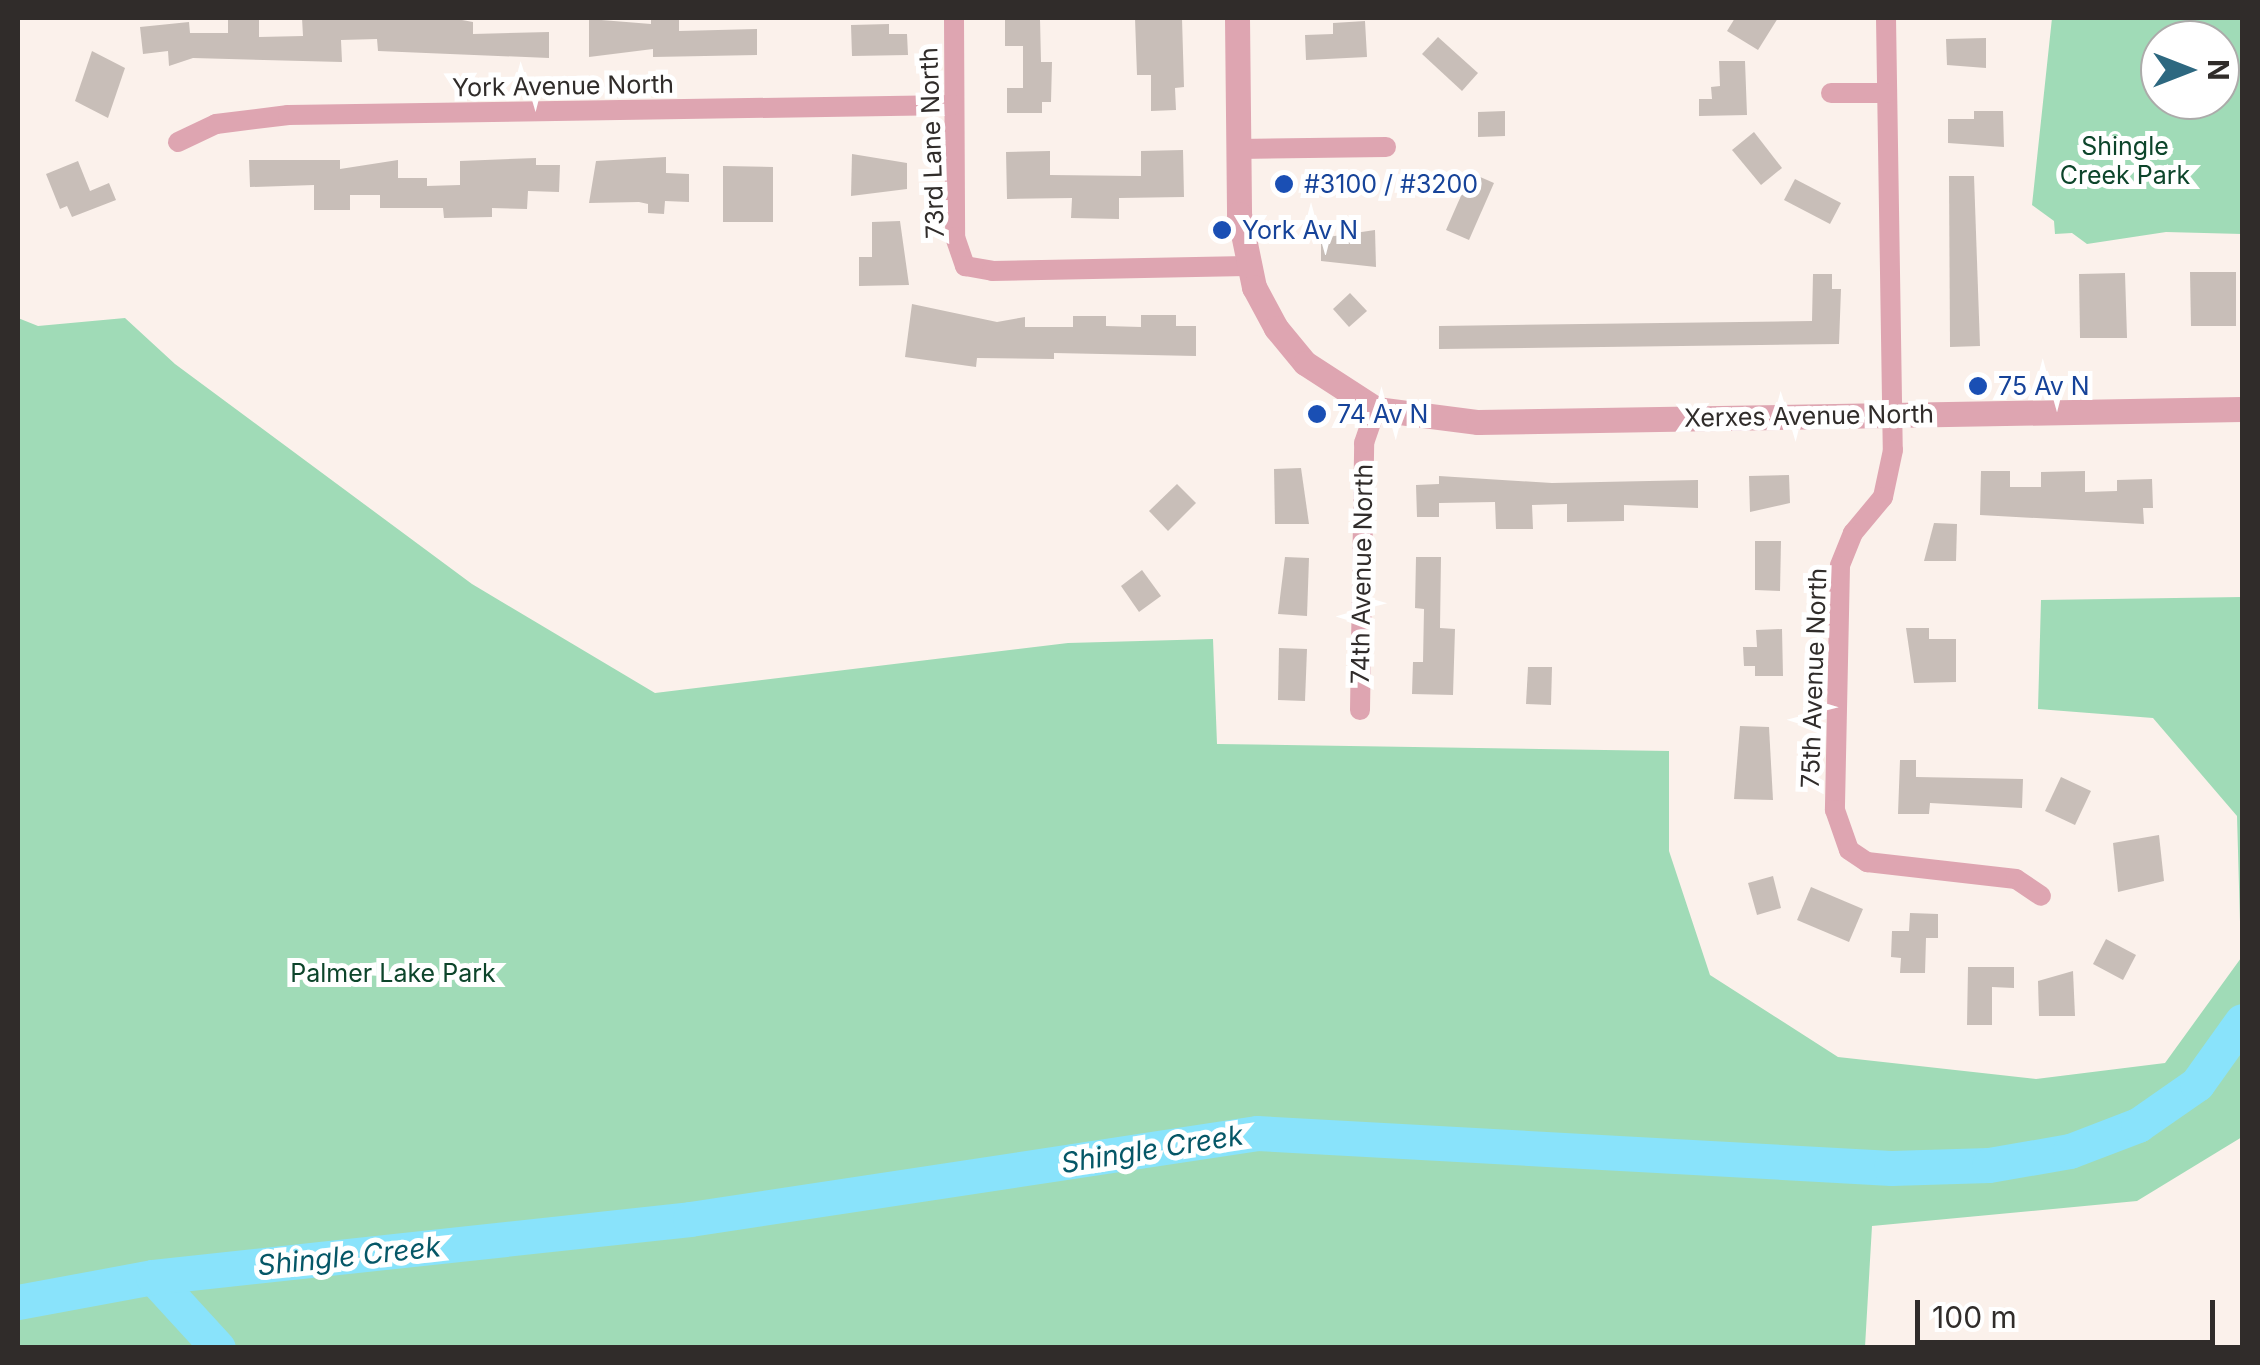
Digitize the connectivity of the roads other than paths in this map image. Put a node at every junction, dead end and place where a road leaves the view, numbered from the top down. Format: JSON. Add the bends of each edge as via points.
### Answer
{"nodes":[{"id":1,"x":954,"y":18,"type":"edge"},
{"id":2,"x":1237,"y":18,"type":"edge"},
{"id":3,"x":1886,"y":18,"type":"edge"},
{"id":4,"x":1831,"y":93,"type":"dead end"},
{"id":5,"x":1887,"y":93,"type":"junction"},
{"id":6,"x":954,"y":105,"type":"junction"},
{"id":7,"x":178,"y":142,"type":"dead end"},
{"id":8,"x":1386,"y":147,"type":"dead end"},
{"id":9,"x":1238,"y":149,"type":"junction"},
{"id":10,"x":1247,"y":266,"type":"junction"},
{"id":11,"x":1376,"y":409,"type":"junction"},
{"id":12,"x":2242,"y":409,"type":"edge"},
{"id":13,"x":1892,"y":414,"type":"junction"},
{"id":14,"x":1360,"y":710,"type":"dead end"},
{"id":15,"x":2041,"y":896,"type":"dead end"}],
"edges":[{"from":1,"to":6,"type":"street","name":"73rd Lane North"},
{"from":2,"to":9,"type":"street"},
{"from":3,"to":5,"type":"street","name":"75th Avenue North"},
{"from":4,"to":5,"type":"street"},
{"from":5,"to":13,"type":"street","name":"75th Avenue North"},
{"from":6,"to":7,"type":"street","name":"York Avenue North","via":[[288,115],[216,124]]},
{"from":6,"to":10,"type":"street","name":"73rd Lane North","via":[[956,237],[966,266],[992,271]]},
{"from":8,"to":9,"type":"street"},
{"from":9,"to":10,"type":"street"},
{"from":10,"to":11,"type":"street","via":[[1290,347],[1334,387]]},
{"from":11,"to":13,"type":"street","name":"Xerxes Avenue North","via":[[1452,422]]},
{"from":11,"to":14,"type":"street","name":"74th Avenue North","via":[[1364,444]]},
{"from":12,"to":13,"type":"street","name":"Xerxes Avenue North"},
{"from":13,"to":15,"type":"street","name":"75th Avenue North","via":[[1890,479],[1840,566],[1839,832],[1867,862],[2016,879]]}]}
